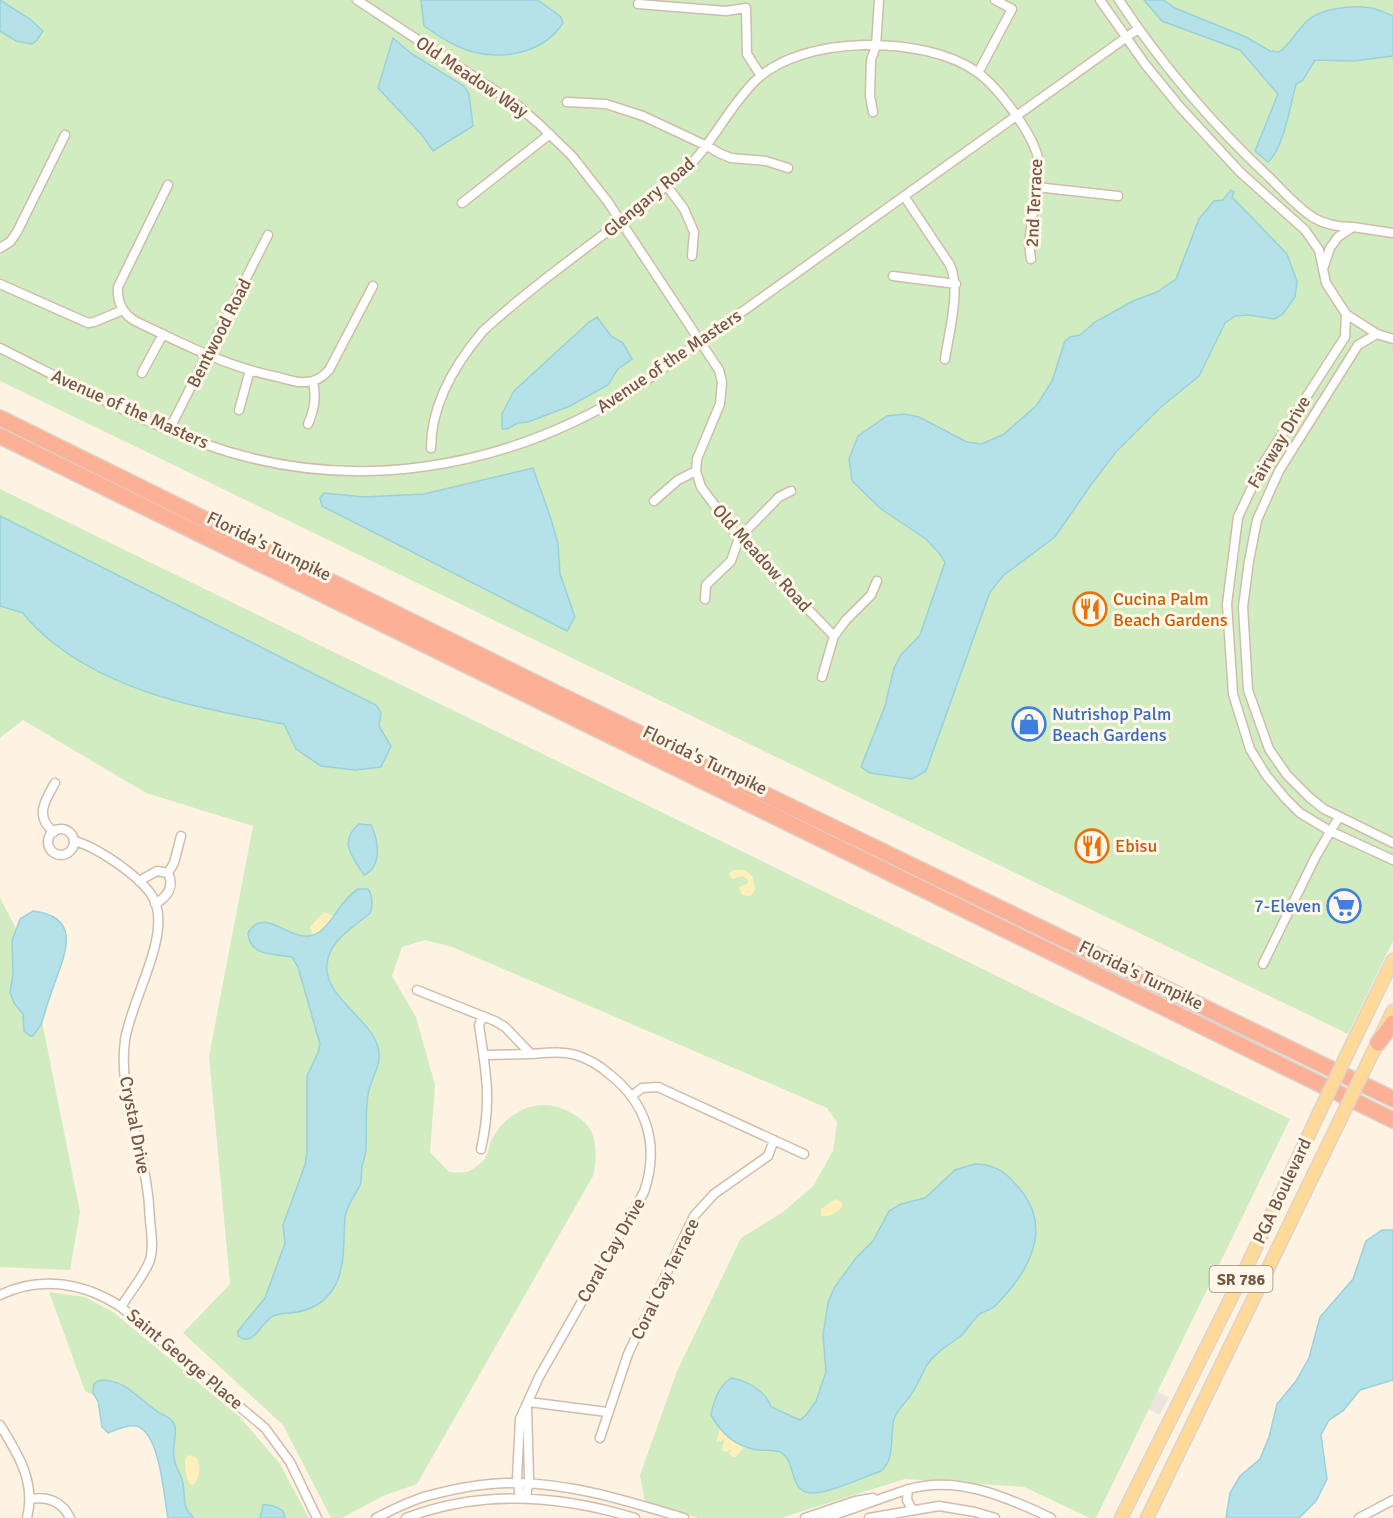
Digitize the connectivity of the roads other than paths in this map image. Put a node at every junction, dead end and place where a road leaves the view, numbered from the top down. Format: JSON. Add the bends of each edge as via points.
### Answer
{"nodes":[{"id":1,"x":357,"y":0,"type":"edge"},
{"id":2,"x":879,"y":0,"type":"edge"},
{"id":3,"x":995,"y":0,"type":"edge"},
{"id":4,"x":1100,"y":0,"type":"edge"},
{"id":5,"x":1119,"y":0,"type":"edge"},
{"id":6,"x":639,"y":4,"type":"dead end"},
{"id":7,"x":1138,"y":29,"type":"junction"},
{"id":8,"x":1126,"y":38,"type":"junction"},
{"id":9,"x":876,"y":46,"type":"junction"},
{"id":10,"x":978,"y":73,"type":"junction"},
{"id":11,"x":761,"y":76,"type":"junction"},
{"id":12,"x":567,"y":102,"type":"dead end"},
{"id":13,"x":873,"y":112,"type":"dead end"},
{"id":14,"x":1016,"y":116,"type":"junction"},
{"id":15,"x":550,"y":134,"type":"junction"},
{"id":16,"x":65,"y":135,"type":"dead end"},
{"id":17,"x":707,"y":146,"type":"junction"},
{"id":18,"x":788,"y":168,"type":"dead end"},
{"id":19,"x":168,"y":185,"type":"dead end"},
{"id":20,"x":667,"y":186,"type":"junction"},
{"id":21,"x":1036,"y":187,"type":"junction"},
{"id":22,"x":904,"y":196,"type":"junction"},
{"id":23,"x":1118,"y":196,"type":"dead end"},
{"id":24,"x":462,"y":202,"type":"dead end"},
{"id":25,"x":621,"y":221,"type":"junction"},
{"id":26,"x":1353,"y":227,"type":"junction"},
{"id":27,"x":1393,"y":233,"type":"edge"},
{"id":28,"x":268,"y":236,"type":"dead end"},
{"id":29,"x":0,"y":248,"type":"edge"},
{"id":30,"x":692,"y":256,"type":"dead end"},
{"id":31,"x":1031,"y":260,"type":"dead end"},
{"id":32,"x":1323,"y":269,"type":"junction"},
{"id":33,"x":893,"y":276,"type":"dead end"},
{"id":34,"x":0,"y":284,"type":"edge"},
{"id":35,"x":956,"y":284,"type":"junction"},
{"id":36,"x":373,"y":286,"type":"dead end"},
{"id":37,"x":123,"y":310,"type":"junction"},
{"id":38,"x":1346,"y":314,"type":"junction"},
{"id":39,"x":163,"y":334,"type":"junction"},
{"id":40,"x":1377,"y":334,"type":"junction"},
{"id":41,"x":1393,"y":339,"type":"edge"},
{"id":42,"x":701,"y":341,"type":"junction"},
{"id":43,"x":0,"y":348,"type":"edge"},
{"id":44,"x":207,"y":355,"type":"junction"},
{"id":45,"x":945,"y":359,"type":"dead end"},
{"id":46,"x":249,"y":370,"type":"junction"},
{"id":47,"x":142,"y":373,"type":"dead end"},
{"id":48,"x":313,"y":381,"type":"junction"},
{"id":49,"x":239,"y":410,"type":"dead end"},
{"id":50,"x":0,"y":418,"type":"edge"},
{"id":51,"x":308,"y":423,"type":"dead end"},
{"id":52,"x":169,"y":430,"type":"junction"},
{"id":53,"x":0,"y":436,"type":"edge"},
{"id":54,"x":431,"y":447,"type":"dead end"},
{"id":55,"x":696,"y":471,"type":"junction"},
{"id":56,"x":791,"y":491,"type":"dead end"},
{"id":57,"x":654,"y":501,"type":"dead end"},
{"id":58,"x":739,"y":538,"type":"junction"},
{"id":59,"x":877,"y":581,"type":"dead end"},
{"id":60,"x":705,"y":599,"type":"dead end"},
{"id":61,"x":834,"y":636,"type":"junction"},
{"id":62,"x":822,"y":677,"type":"dead end"},
{"id":63,"x":55,"y":783,"type":"dead end"},
{"id":64,"x":1339,"y":817,"type":"junction"},
{"id":65,"x":1330,"y":831,"type":"junction"},
{"id":66,"x":54,"y":832,"type":"junction"},
{"id":67,"x":181,"y":836,"type":"dead end"},
{"id":68,"x":75,"y":842,"type":"junction"},
{"id":69,"x":1393,"y":843,"type":"edge"},
{"id":70,"x":1393,"y":860,"type":"edge"},
{"id":71,"x":168,"y":873,"type":"junction"},
{"id":72,"x":140,"y":881,"type":"junction"},
{"id":73,"x":156,"y":904,"type":"junction"},
{"id":74,"x":1393,"y":960,"type":"edge"},
{"id":75,"x":1263,"y":964,"type":"dead end"},
{"id":76,"x":417,"y":990,"type":"dead end"},
{"id":77,"x":1393,"y":1011,"type":"edge"},
{"id":78,"x":483,"y":1016,"type":"junction"},
{"id":79,"x":1393,"y":1023,"type":"edge"},
{"id":80,"x":1374,"y":1050,"type":"junction"},
{"id":81,"x":531,"y":1054,"type":"junction"},
{"id":82,"x":484,"y":1055,"type":"junction"},
{"id":83,"x":633,"y":1095,"type":"junction"},
{"id":84,"x":1393,"y":1099,"type":"edge"},
{"id":85,"x":1393,"y":1120,"type":"edge"},
{"id":86,"x":774,"y":1140,"type":"junction"},
{"id":87,"x":482,"y":1149,"type":"dead end"},
{"id":88,"x":804,"y":1154,"type":"dead end"},
{"id":89,"x":0,"y":1294,"type":"edge"},
{"id":90,"x":121,"y":1306,"type":"junction"},
{"id":91,"x":528,"y":1404,"type":"junction"},
{"id":92,"x":607,"y":1412,"type":"junction"},
{"id":93,"x":0,"y":1425,"type":"edge"},
{"id":94,"x":600,"y":1438,"type":"dead end"},
{"id":95,"x":518,"y":1482,"type":"junction"},
{"id":96,"x":529,"y":1484,"type":"junction"},
{"id":97,"x":908,"y":1489,"type":"junction"},
{"id":98,"x":893,"y":1495,"type":"junction"},
{"id":99,"x":523,"y":1498,"type":"junction"},
{"id":100,"x":30,"y":1499,"type":"junction"},
{"id":101,"x":1393,"y":1500,"type":"edge"},
{"id":102,"x":912,"y":1509,"type":"junction"},
{"id":103,"x":899,"y":1512,"type":"junction"},
{"id":104,"x":837,"y":1516,"type":"edge"},
{"id":105,"x":27,"y":1518,"type":"edge"},
{"id":106,"x":70,"y":1518,"type":"edge"},
{"id":107,"x":317,"y":1518,"type":"edge"},
{"id":108,"x":376,"y":1518,"type":"edge"},
{"id":109,"x":406,"y":1518,"type":"edge"},
{"id":110,"x":635,"y":1518,"type":"edge"},
{"id":111,"x":684,"y":1518,"type":"edge"},
{"id":112,"x":805,"y":1518,"type":"edge"},
{"id":113,"x":824,"y":1518,"type":"edge"},
{"id":114,"x":869,"y":1518,"type":"edge"},
{"id":115,"x":885,"y":1518,"type":"edge"},
{"id":116,"x":996,"y":1518,"type":"edge"},
{"id":117,"x":1051,"y":1518,"type":"edge"},
{"id":118,"x":1121,"y":1518,"type":"edge"},
{"id":119,"x":1147,"y":1518,"type":"edge"},
{"id":120,"x":1359,"y":1518,"type":"edge"}],
"edges":[{"from":1,"to":15,"type":"street","name":"Old Meadow Way","via":[[494,88]]},
{"from":2,"to":9,"type":"street"},
{"from":3,"to":10,"type":"street","via":[[1012,9]]},
{"from":4,"to":8,"type":"street"},
{"from":5,"to":7,"type":"street"},
{"from":6,"to":11,"type":"street","via":[[746,8],[747,54]]},
{"from":7,"to":8,"type":"street","name":"Avenue of the Masters"},
{"from":7,"to":26,"type":"street","via":[[1217,125],[1287,195],[1314,218],[1337,227]]},
{"from":8,"to":14,"type":"street","name":"Avenue of the Masters"},
{"from":8,"to":32,"type":"street","via":[[1209,140],[1305,230],[1318,250]]},
{"from":9,"to":10,"type":"street","name":"Glengary Road","via":[[929,51]]},
{"from":9,"to":11,"type":"street","name":"Glengary Road","via":[[799,54]]},
{"from":9,"to":13,"type":"street","via":[[871,60]]},
{"from":10,"to":14,"type":"street","name":"Glengary Road"},
{"from":11,"to":17,"type":"street","name":"Glengary Road","via":[[740,97]]},
{"from":12,"to":17,"type":"street","via":[[606,104],[628,110]]},
{"from":14,"to":21,"type":"street","name":"2nd Terrace","via":[[1036,148]]},
{"from":14,"to":22,"type":"street","name":"Avenue of the Masters"},
{"from":15,"to":24,"type":"street"},
{"from":15,"to":25,"type":"street","name":"Old Meadow Way","via":[[591,178]]},
{"from":16,"to":29,"type":"street","via":[[17,232]]},
{"from":17,"to":18,"type":"street","via":[[731,158],[766,161]]},
{"from":17,"to":20,"type":"street","name":"Glengary Road"},
{"from":19,"to":37,"type":"street","via":[[119,281],[118,298]]},
{"from":20,"to":25,"type":"street","name":"Glengary Road"},
{"from":20,"to":30,"type":"street","via":[[684,209],[694,232]]},
{"from":21,"to":23,"type":"street"},
{"from":21,"to":31,"type":"street","name":"2nd Terrace","via":[[1029,244]]},
{"from":22,"to":35,"type":"street","via":[[950,265]]},
{"from":22,"to":42,"type":"street","name":"Avenue of the Masters"},
{"from":25,"to":42,"type":"street","name":"Old Meadow Way"},
{"from":25,"to":54,"type":"street","name":"Glengary Road","via":[[483,331],[460,361],[440,402],[433,421]]},
{"from":26,"to":27,"type":"street"},
{"from":26,"to":32,"type":"street","via":[[1330,248]]},
{"from":28,"to":44,"type":"street","name":"Bentwood Road"},
{"from":32,"to":38,"type":"street","via":[[1326,283]]},
{"from":33,"to":35,"type":"street"},
{"from":34,"to":37,"type":"street","via":[[88,322]]},
{"from":35,"to":45,"type":"street"},
{"from":36,"to":48,"type":"street","via":[[333,365]]},
{"from":37,"to":39,"type":"street"},
{"from":38,"to":40,"type":"street"},
{"from":38,"to":65,"type":"street","name":"Fairway Drive","via":[[1345,337],[1263,464],[1238,517],[1227,604],[1233,694],[1250,749],[1285,798],[1300,813]]},
{"from":39,"to":44,"type":"street"},
{"from":39,"to":47,"type":"street"},
{"from":40,"to":41,"type":"street"},
{"from":40,"to":64,"type":"street","name":"Fairway Drive","via":[[1358,345],[1279,471],[1257,520],[1243,607],[1248,690],[1269,749],[1310,798]]},
{"from":42,"to":52,"type":"street","name":"Avenue of the Masters","via":[[634,389],[571,424],[514,447],[434,466],[353,471],[292,466],[232,453]]},
{"from":42,"to":55,"type":"street","via":[[718,370],[722,394]]},
{"from":43,"to":52,"type":"street","name":"Avenue of the Masters"},
{"from":44,"to":46,"type":"street"},
{"from":44,"to":52,"type":"street","name":"Bentwood Road"},
{"from":46,"to":48,"type":"street","via":[[300,382]]},
{"from":46,"to":49,"type":"street"},
{"from":48,"to":51,"type":"street","via":[[315,409]]},
{"from":50,"to":84,"type":"highway","name":"Florida's Turnpike"},
{"from":53,"to":85,"type":"highway","name":"Florida's Turnpike"},
{"from":55,"to":57,"type":"street","via":[[678,480]]},
{"from":55,"to":58,"type":"street","name":"Old Meadow Road","via":[[704,493]]},
{"from":56,"to":58,"type":"street","via":[[779,497]]},
{"from":58,"to":60,"type":"street","via":[[731,561],[706,585]]},
{"from":58,"to":61,"type":"street","name":"Old Meadow Road"},
{"from":59,"to":61,"type":"street","via":[[871,595]]},
{"from":61,"to":62,"type":"street"},
{"from":63,"to":66,"type":"street","via":[[42,813],[45,824]]},
{"from":64,"to":65,"type":"street"},
{"from":64,"to":69,"type":"street","name":"Fairway Drive"},
{"from":65,"to":70,"type":"street","name":"Fairway Drive"},
{"from":65,"to":75,"type":"street"},
{"from":66,"to":68,"type":"street","via":[[69,831]]},
{"from":66,"to":68,"type":"street","via":[[48,843],[56,854],[69,853]]},
{"from":67,"to":71,"type":"street"},
{"from":68,"to":72,"type":"street"},
{"from":71,"to":72,"type":"street","via":[[157,871]]},
{"from":71,"to":73,"type":"street","via":[[170,889]]},
{"from":72,"to":73,"type":"street"},
{"from":73,"to":90,"type":"street","name":"Crystal Drive","via":[[156,939],[124,1051],[127,1094],[147,1187],[152,1245],[149,1262]]},
{"from":74,"to":118,"type":"main road","name":"PGA Boulevard","number":"SR 786","bridge":true},
{"from":76,"to":78,"type":"street"},
{"from":77,"to":80,"type":"main road","name":"PGA Boulevard","number":"SR 786"},
{"from":78,"to":81,"type":"street","via":[[505,1027]]},
{"from":78,"to":82,"type":"street","via":[[479,1025]]},
{"from":79,"to":80,"type":"highway"},
{"from":80,"to":119,"type":"main road","name":"PGA Boulevard","number":"SR 786","bridge":true},
{"from":81,"to":82,"type":"street","name":"Coral Cay Drive"},
{"from":81,"to":83,"type":"street","name":"Coral Cay Drive","via":[[558,1052],[583,1058],[600,1066]]},
{"from":82,"to":87,"type":"street","via":[[488,1112]]},
{"from":83,"to":86,"type":"street","via":[[642,1088],[658,1087]]},
{"from":83,"to":91,"type":"street","name":"Coral Cay Drive","via":[[649,1134],[650,1169],[644,1192],[539,1377]]},
{"from":86,"to":88,"type":"street"},
{"from":86,"to":92,"type":"street","name":"Coral Cay Terrace","via":[[768,1156],[714,1194],[694,1216],[628,1354]]},
{"from":89,"to":90,"type":"street","name":"Saint George Place","via":[[54,1283],[82,1287]]},
{"from":90,"to":107,"type":"street","name":"Saint George Place","via":[[265,1428],[290,1462]]},
{"from":91,"to":92,"type":"street"},
{"from":91,"to":95,"type":"street","name":"Coral Cay Drive","via":[[520,1419]]},
{"from":91,"to":96,"type":"street","name":"Coral Cay Drive"},
{"from":92,"to":94,"type":"street","name":"Coral Cay Terrace"},
{"from":93,"to":100,"type":"street","via":[[24,1467]]},
{"from":95,"to":96,"type":"street"},
{"from":95,"to":99,"type":"street","name":"Coral Cay Drive"},
{"from":95,"to":108,"type":"street","via":[[425,1496]]},
{"from":96,"to":99,"type":"street","name":"Coral Cay Drive"},
{"from":96,"to":111,"type":"street","via":[[619,1498]]},
{"from":97,"to":98,"type":"street"},
{"from":97,"to":102,"type":"street","via":[[907,1500]]},
{"from":97,"to":117,"type":"street","via":[[946,1483],[967,1487],[1004,1497]]},
{"from":98,"to":104,"type":"street"},
{"from":98,"to":112,"type":"street","via":[[855,1501]]},
{"from":99,"to":109,"type":"street","via":[[470,1502]]},
{"from":99,"to":110,"type":"street","via":[[588,1504]]},
{"from":100,"to":105,"type":"street"},
{"from":100,"to":106,"type":"street","via":[[54,1501]]},
{"from":101,"to":120,"type":"street"},
{"from":102,"to":103,"type":"street"},
{"from":102,"to":116,"type":"street","via":[[939,1506]]},
{"from":103,"to":114,"type":"street"},
{"from":103,"to":115,"type":"street"},
{"from":104,"to":113,"type":"street"}]}
